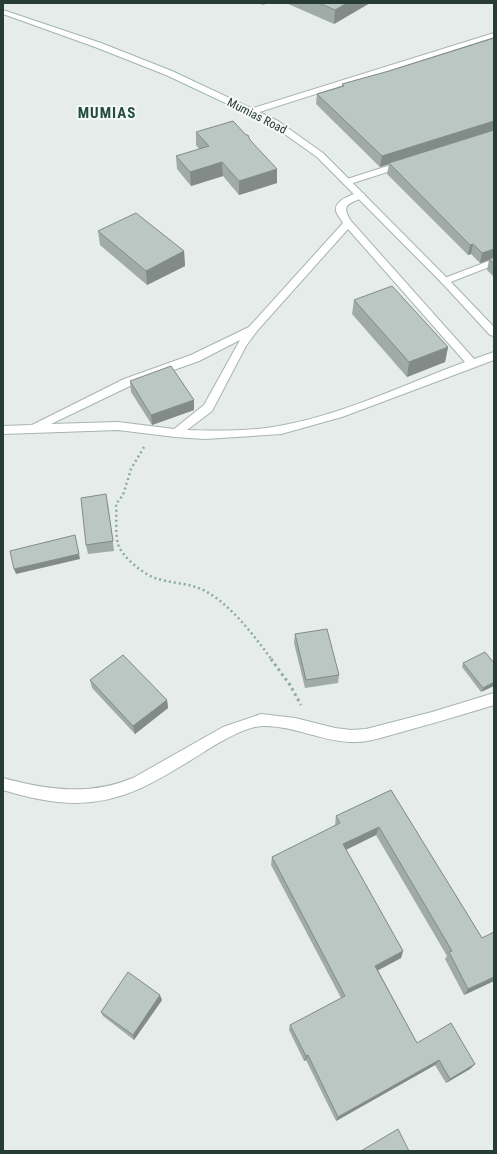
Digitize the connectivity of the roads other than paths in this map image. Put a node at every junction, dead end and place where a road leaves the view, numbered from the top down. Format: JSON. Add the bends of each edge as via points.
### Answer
{"nodes":[{"id":1,"x":3,"y":12,"type":"edge"},
{"id":2,"x":493,"y":36,"type":"edge"},
{"id":3,"x":250,"y":112,"type":"junction"},
{"id":4,"x":413,"y":161,"type":"edge"},
{"id":5,"x":347,"y":182,"type":"junction"},
{"id":6,"x":361,"y":195,"type":"junction"},
{"id":7,"x":348,"y":223,"type":"junction"},
{"id":8,"x":494,"y":262,"type":"edge"},
{"id":9,"x":445,"y":281,"type":"junction"},
{"id":10,"x":253,"y":329,"type":"junction"},
{"id":11,"x":494,"y":333,"type":"edge"},
{"id":12,"x":494,"y":356,"type":"edge"},
{"id":13,"x":472,"y":363,"type":"junction"},
{"id":14,"x":3,"y":430,"type":"edge"},
{"id":15,"x":29,"y":430,"type":"junction"},
{"id":16,"x":176,"y":433,"type":"junction"},
{"id":17,"x":494,"y":699,"type":"edge"},
{"id":18,"x":3,"y":784,"type":"edge"}],
"edges":[{"from":1,"to":3,"type":"street","name":"Mumias Road","via":[[169,73]]},
{"from":2,"to":3,"type":"street"},
{"from":3,"to":5,"type":"street","name":"Mumias Road","via":[[275,123],[302,141]]},
{"from":4,"to":5,"type":"street"},
{"from":5,"to":6,"type":"street","name":"Mumias Road"},
{"from":6,"to":7,"type":"street","via":[[345,202],[340,208]]},
{"from":6,"to":9,"type":"street","name":"Mumias Road"},
{"from":7,"to":10,"type":"street"},
{"from":7,"to":13,"type":"street"},
{"from":8,"to":9,"type":"street"},
{"from":9,"to":11,"type":"street","name":"Mumias Road"},
{"from":10,"to":15,"type":"street","via":[[195,358],[128,382]]},
{"from":10,"to":16,"type":"street","via":[[242,344],[208,408]]},
{"from":12,"to":13,"type":"street"},
{"from":13,"to":16,"type":"street","via":[[323,419],[283,429],[225,434]]},
{"from":14,"to":15,"type":"street"},
{"from":15,"to":16,"type":"street","via":[[103,426]]},
{"from":17,"to":18,"type":"street","via":[[366,735],[351,736],[295,724],[261,720],[228,731],[125,790],[102,796],[79,798],[30,793]]}]}
